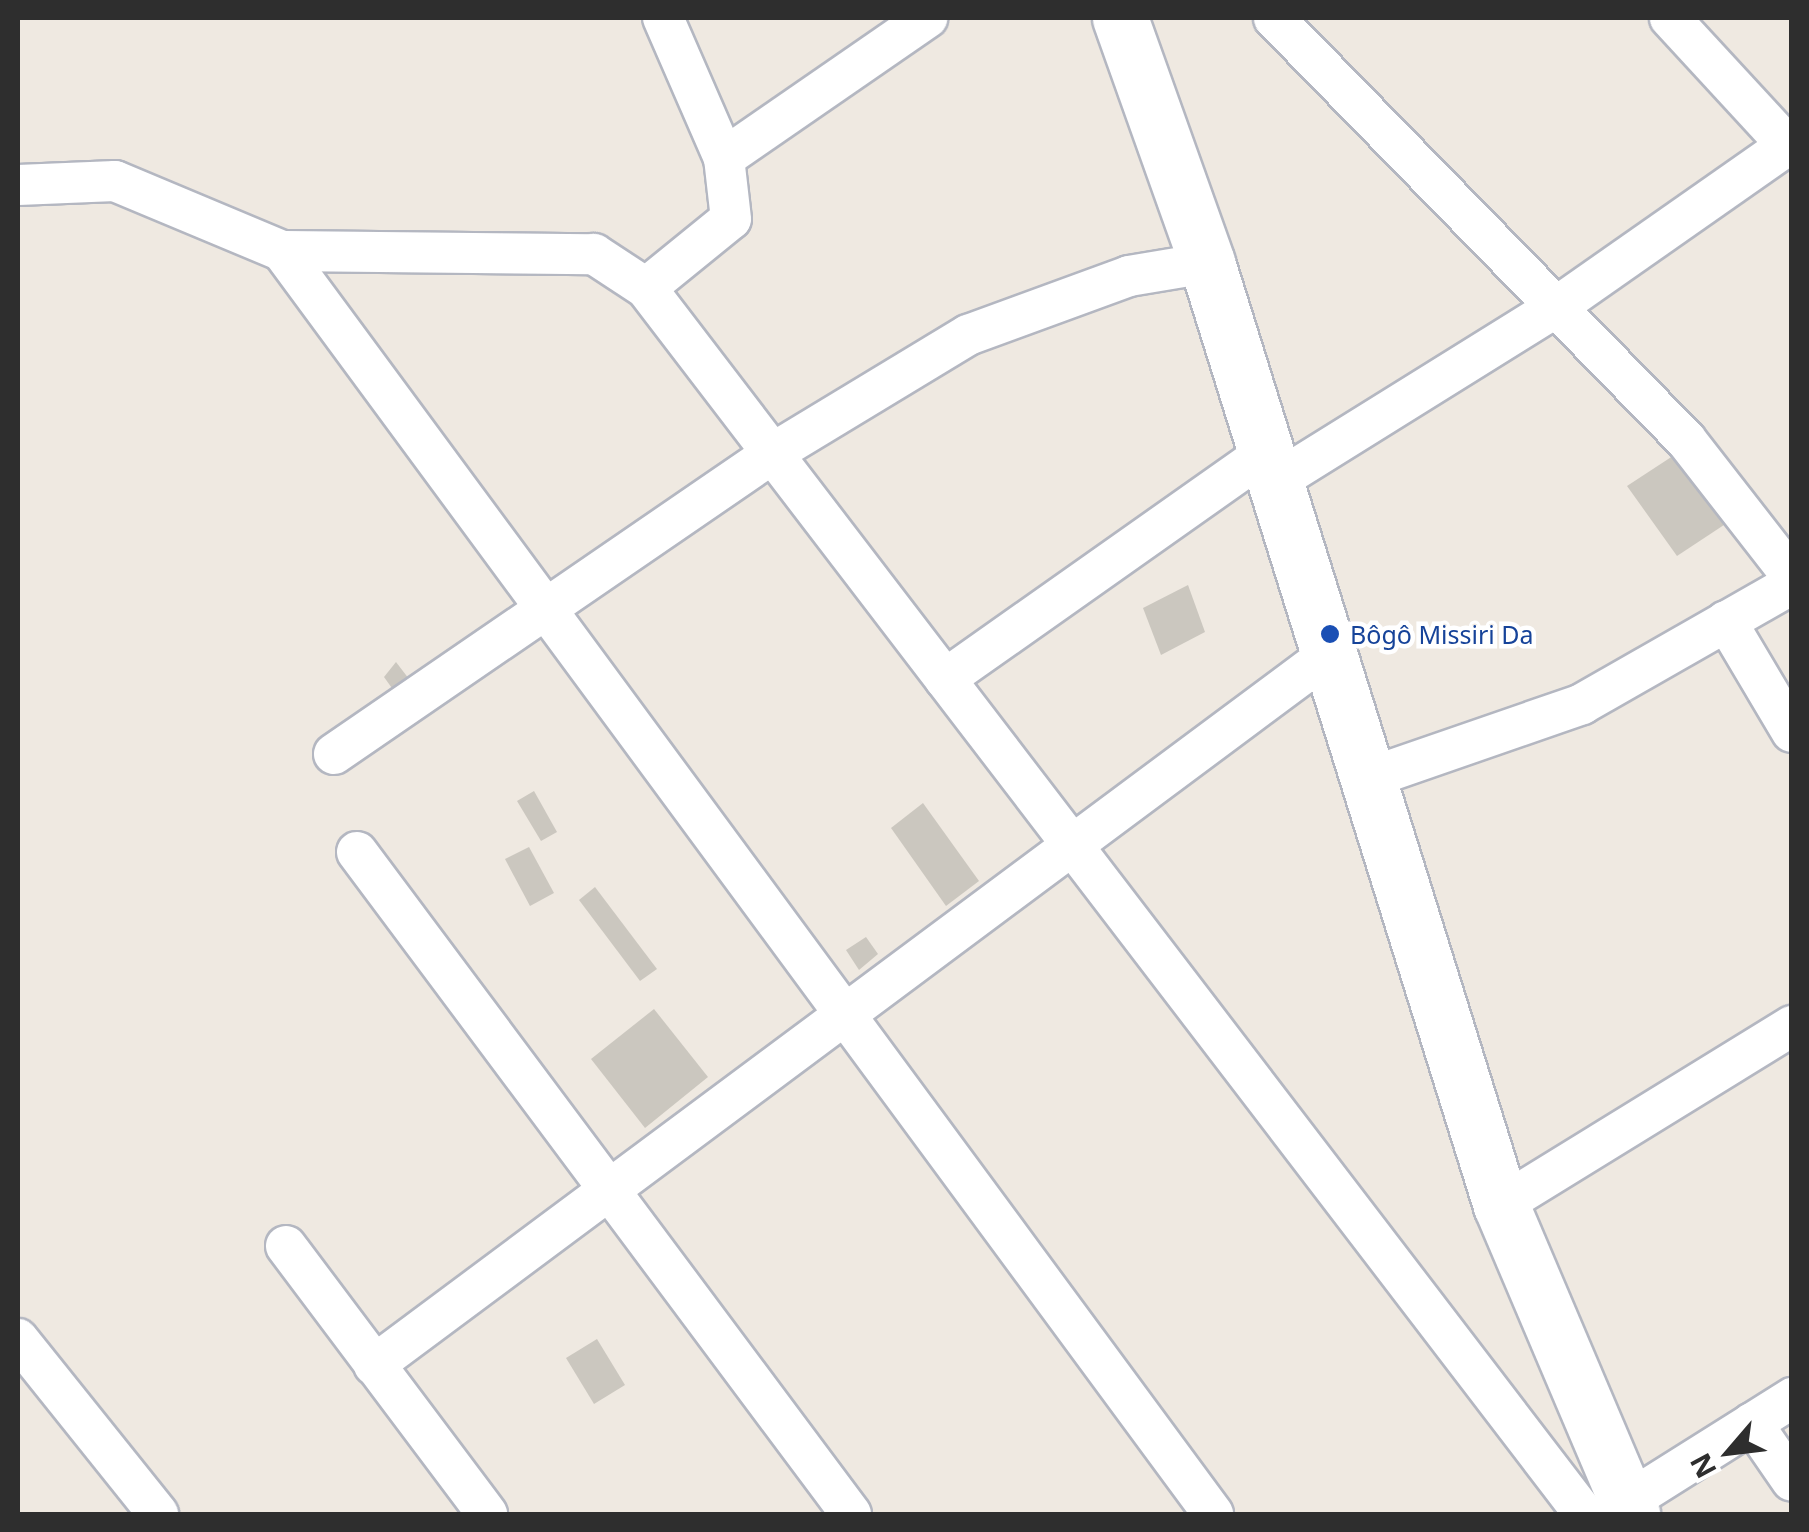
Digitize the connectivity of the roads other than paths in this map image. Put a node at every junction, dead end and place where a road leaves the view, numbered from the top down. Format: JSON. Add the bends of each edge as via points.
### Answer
{"nodes":[{"id":1,"x":663,"y":18,"type":"edge"},
{"id":2,"x":928,"y":18,"type":"edge"},
{"id":3,"x":1120,"y":18,"type":"edge"},
{"id":4,"x":1274,"y":18,"type":"edge"},
{"id":5,"x":1670,"y":18,"type":"edge"},
{"id":6,"x":1789,"y":143,"type":"edge"},
{"id":7,"x":724,"y":158,"type":"junction"},
{"id":8,"x":18,"y":184,"type":"edge"},
{"id":9,"x":282,"y":251,"type":"junction"},
{"id":10,"x":1207,"y":263,"type":"junction"},
{"id":11,"x":646,"y":288,"type":"junction"},
{"id":12,"x":1558,"y":306,"type":"junction"},
{"id":13,"x":772,"y":453,"type":"junction"},
{"id":14,"x":1270,"y":468,"type":"junction"},
{"id":15,"x":1792,"y":576,"type":"edge"},
{"id":16,"x":1792,"y":584,"type":"edge"},
{"id":17,"x":542,"y":608,"type":"junction"},
{"id":18,"x":1726,"y":621,"type":"junction"},
{"id":19,"x":1328,"y":655,"type":"junction"},
{"id":20,"x":945,"y":679,"type":"junction"},
{"id":21,"x":1792,"y":732,"type":"edge"},
{"id":22,"x":334,"y":754,"type":"dead end"},
{"id":23,"x":1366,"y":780,"type":"junction"},
{"id":24,"x":1072,"y":846,"type":"junction"},
{"id":25,"x":357,"y":852,"type":"dead end"},
{"id":26,"x":843,"y":1016,"type":"junction"},
{"id":27,"x":1792,"y":1026,"type":"edge"},
{"id":28,"x":609,"y":1190,"type":"junction"},
{"id":29,"x":1501,"y":1205,"type":"junction"},
{"id":30,"x":286,"y":1246,"type":"dead end"},
{"id":31,"x":18,"y":1339,"type":"edge"},
{"id":32,"x":374,"y":1365,"type":"junction"},
{"id":33,"x":1792,"y":1398,"type":"edge"},
{"id":34,"x":1752,"y":1422,"type":"junction"},
{"id":35,"x":1792,"y":1481,"type":"edge"},
{"id":36,"x":1613,"y":1511,"type":"edge"},
{"id":37,"x":158,"y":1514,"type":"edge"},
{"id":38,"x":487,"y":1514,"type":"edge"},
{"id":39,"x":851,"y":1514,"type":"edge"},
{"id":40,"x":1213,"y":1514,"type":"edge"}],
"edges":[{"from":1,"to":7,"type":"street"},
{"from":2,"to":7,"type":"street"},
{"from":3,"to":10,"type":"main road"},
{"from":4,"to":12,"type":"street"},
{"from":5,"to":6,"type":"street"},
{"from":6,"to":12,"type":"street"},
{"from":7,"to":11,"type":"street","via":[[731,218]]},
{"from":8,"to":9,"type":"street","via":[[115,180]]},
{"from":9,"to":11,"type":"street","via":[[594,254]]},
{"from":9,"to":17,"type":"street"},
{"from":10,"to":13,"type":"street","via":[[1038,304]]},
{"from":10,"to":14,"type":"main road"},
{"from":11,"to":13,"type":"street"},
{"from":12,"to":14,"type":"street"},
{"from":12,"to":15,"type":"street","via":[[1686,440]]},
{"from":13,"to":17,"type":"street"},
{"from":13,"to":20,"type":"street"},
{"from":14,"to":19,"type":"main road"},
{"from":14,"to":20,"type":"street"},
{"from":16,"to":18,"type":"street"},
{"from":17,"to":22,"type":"street"},
{"from":17,"to":26,"type":"street"},
{"from":18,"to":21,"type":"street"},
{"from":18,"to":23,"type":"street","via":[[1582,704]]},
{"from":19,"to":23,"type":"main road"},
{"from":19,"to":24,"type":"street"},
{"from":20,"to":24,"type":"street"},
{"from":23,"to":29,"type":"main road"},
{"from":24,"to":26,"type":"street"},
{"from":24,"to":36,"type":"street"},
{"from":25,"to":28,"type":"street"},
{"from":26,"to":28,"type":"street"},
{"from":26,"to":40,"type":"street"},
{"from":27,"to":29,"type":"street"},
{"from":28,"to":32,"type":"street"},
{"from":28,"to":39,"type":"street"},
{"from":29,"to":36,"type":"main road"},
{"from":30,"to":32,"type":"street"},
{"from":31,"to":37,"type":"street"},
{"from":32,"to":38,"type":"street"},
{"from":33,"to":34,"type":"street"},
{"from":34,"to":35,"type":"street"},
{"from":34,"to":36,"type":"street"}]}
